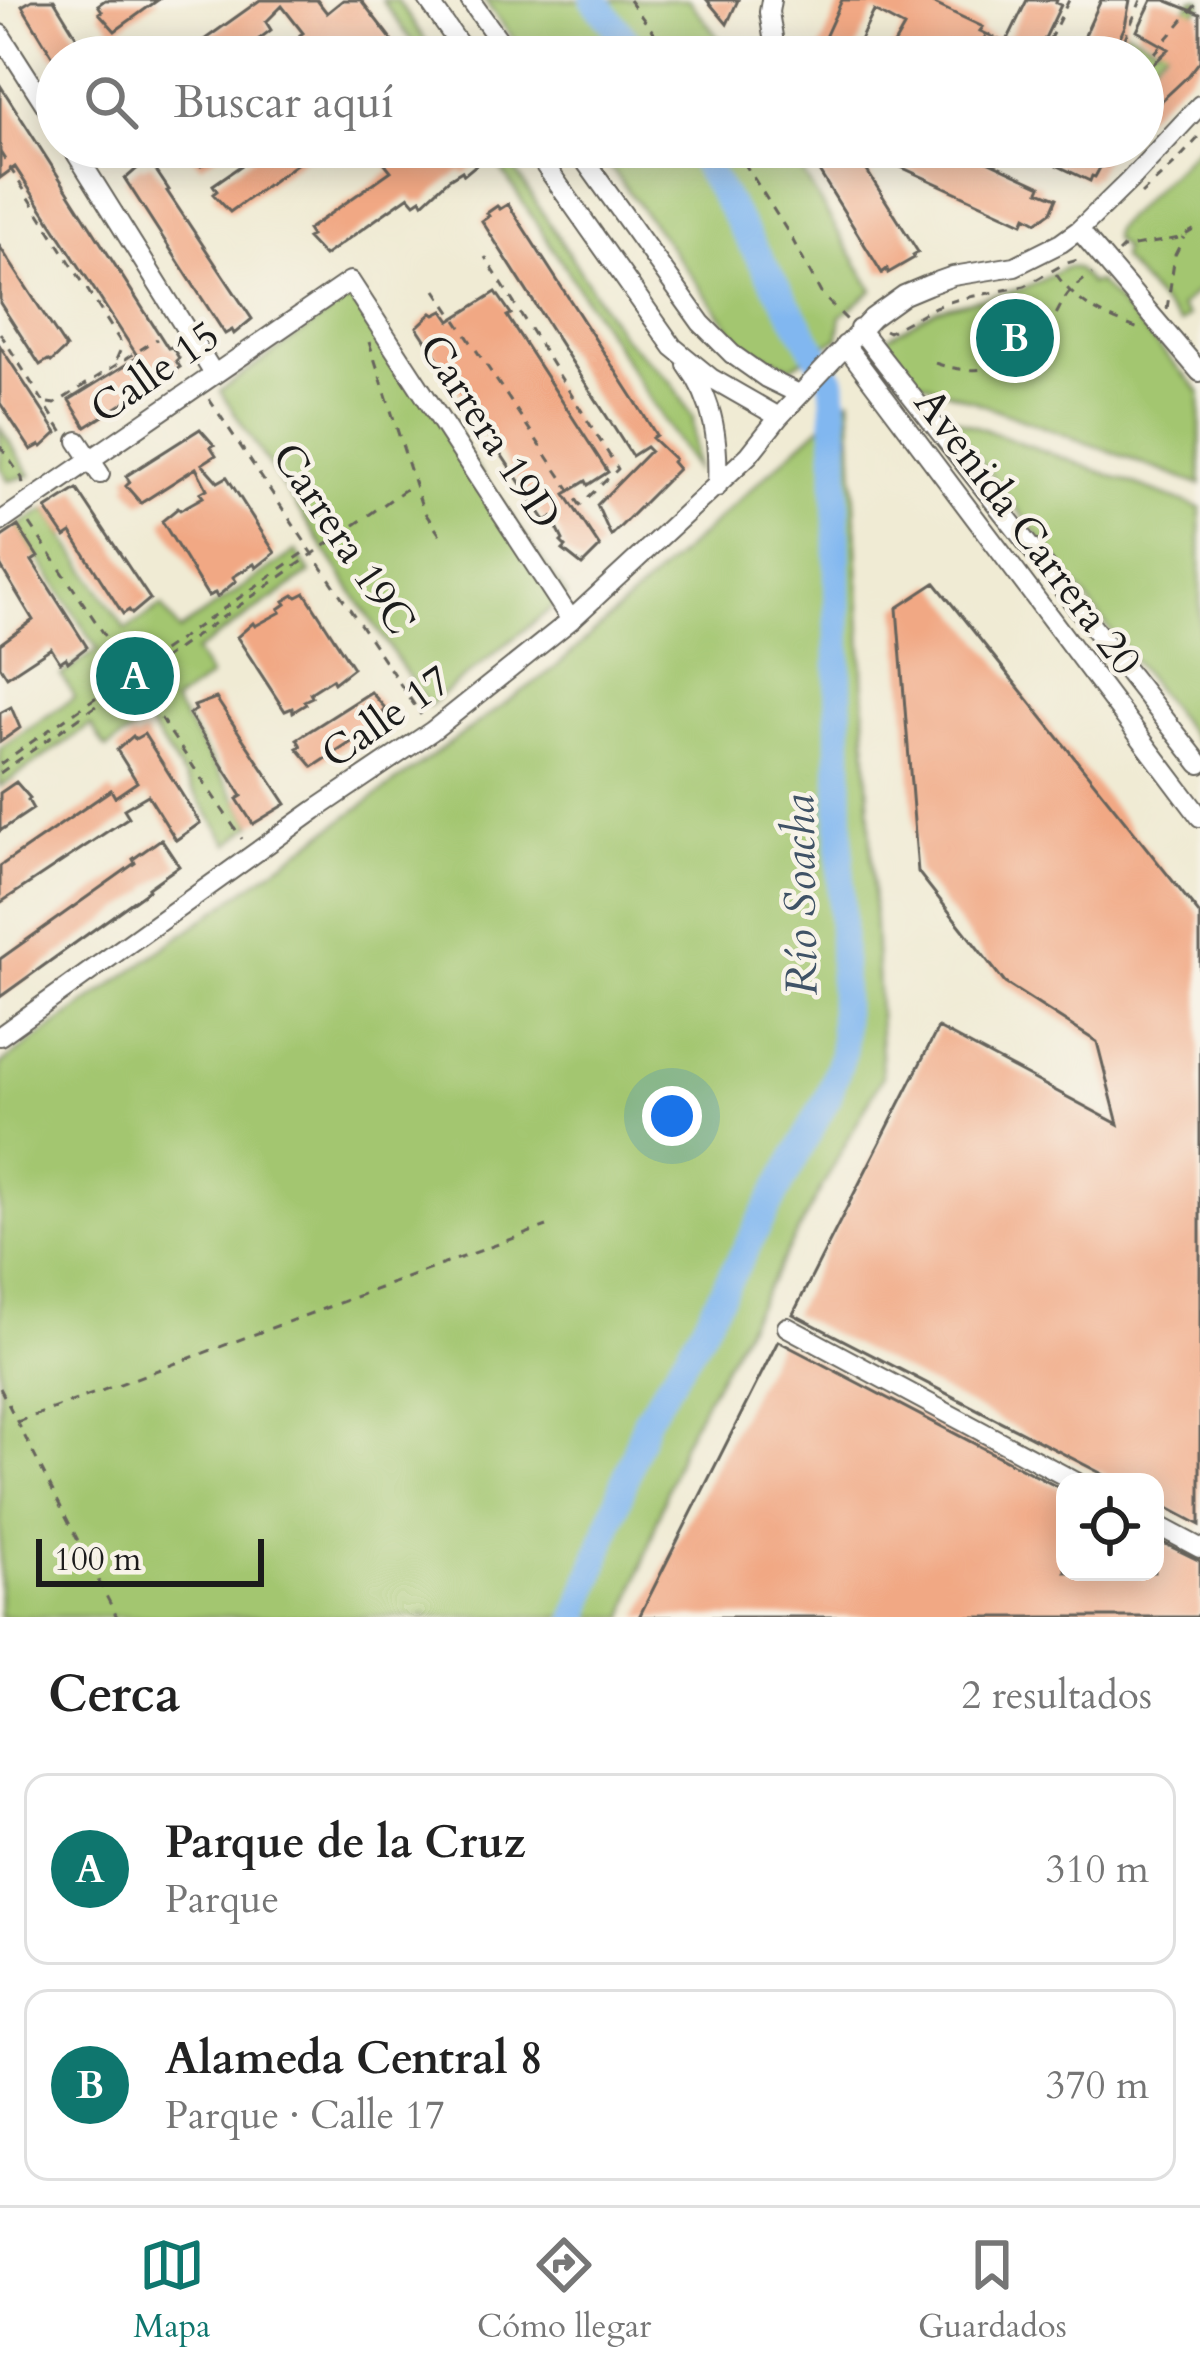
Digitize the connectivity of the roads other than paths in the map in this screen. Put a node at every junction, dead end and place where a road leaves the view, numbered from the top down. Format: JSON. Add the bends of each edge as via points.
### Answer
{"nodes":[{"id":1,"x":428,"y":0,"type":"edge"},
{"id":2,"x":470,"y":0,"type":"edge"},
{"id":3,"x":771,"y":0,"type":"edge"},
{"id":4,"x":0,"y":34,"type":"edge"},
{"id":5,"x":453,"y":36,"type":"edge"},
{"id":6,"x":496,"y":36,"type":"edge"},
{"id":7,"x":773,"y":36,"type":"edge"},
{"id":8,"x":36,"y":90,"type":"edge"},
{"id":9,"x":1200,"y":106,"type":"edge"},
{"id":10,"x":1164,"y":143,"type":"edge"},
{"id":11,"x":88,"y":168,"type":"edge"},
{"id":12,"x":547,"y":168,"type":"edge"},
{"id":13,"x":590,"y":168,"type":"edge"},
{"id":14,"x":1140,"y":168,"type":"edge"},
{"id":15,"x":1079,"y":230,"type":"junction"},
{"id":16,"x":350,"y":280,"type":"joint"},
{"id":17,"x":859,"y":329,"type":"junction"},
{"id":18,"x":673,"y":347,"type":"junction"},
{"id":19,"x":840,"y":351,"type":"junction"},
{"id":20,"x":1200,"y":372,"type":"edge"},
{"id":21,"x":207,"y":379,"type":"junction"},
{"id":22,"x":800,"y":394,"type":"junction"},
{"id":23,"x":779,"y":417,"type":"junction"},
{"id":24,"x":78,"y":441,"type":"road end"},
{"id":25,"x":96,"y":466,"type":"junction"},
{"id":26,"x":717,"y":487,"type":"junction"},
{"id":27,"x":0,"y":522,"type":"edge"},
{"id":28,"x":571,"y":620,"type":"junction"},
{"id":29,"x":1200,"y":764,"type":"edge"},
{"id":30,"x":303,"y":791,"type":"dead end"},
{"id":31,"x":315,"y":810,"type":"junction"},
{"id":32,"x":1200,"y":817,"type":"edge"},
{"id":33,"x":195,"y":870,"type":"dead end"},
{"id":34,"x":208,"y":888,"type":"junction"},
{"id":35,"x":0,"y":1036,"type":"edge"},
{"id":36,"x":787,"y":1327,"type":"dead end"},
{"id":37,"x":1059,"y":1473,"type":"edge"},
{"id":38,"x":1164,"y":1529,"type":"edge"},
{"id":39,"x":1200,"y":1548,"type":"edge"}],
"edges":[{"from":1,"to":5,"type":"street"},
{"from":2,"to":6,"type":"street"},
{"from":3,"to":7,"type":"street"},
{"from":4,"to":8,"type":"street"},
{"from":9,"to":10,"type":"street"},
{"from":11,"to":21,"type":"street"},
{"from":12,"to":18,"type":"street"},
{"from":13,"to":22,"type":"street","via":[[701,323],[732,354]]},
{"from":14,"to":15,"type":"street"},
{"from":15,"to":17,"type":"street","via":[[1016,266],[953,276],[904,296]]},
{"from":15,"to":20,"type":"street"},
{"from":16,"to":21,"type":"street","name":"Calle 15","via":[[268,328]]},
{"from":16,"to":28,"type":"street","name":"Carrera 19D"},
{"from":17,"to":19,"type":"street"},
{"from":17,"to":29,"type":"street","name":"Avenida Carrera 20"},
{"from":18,"to":23,"type":"street"},
{"from":18,"to":26,"type":"street","via":[[712,412]]},
{"from":19,"to":22,"type":"street","name":"Calle 17"},
{"from":19,"to":32,"type":"street","name":"Avenida Carrera 20"},
{"from":21,"to":25,"type":"street","name":"Calle 15"},
{"from":22,"to":23,"type":"street","name":"Calle 17"},
{"from":23,"to":26,"type":"street","name":"Calle 17"},
{"from":24,"to":25,"type":"street"},
{"from":25,"to":27,"type":"street","name":"Calle 15"},
{"from":26,"to":28,"type":"street","name":"Calle 17"},
{"from":28,"to":31,"type":"street","name":"Calle 17","via":[[432,731]]},
{"from":30,"to":31,"type":"street"},
{"from":31,"to":34,"type":"street","name":"Calle 17"},
{"from":33,"to":34,"type":"street"},
{"from":34,"to":35,"type":"street","name":"Calle 17"},
{"from":36,"to":37,"type":"street"},
{"from":38,"to":39,"type":"street"}]}
